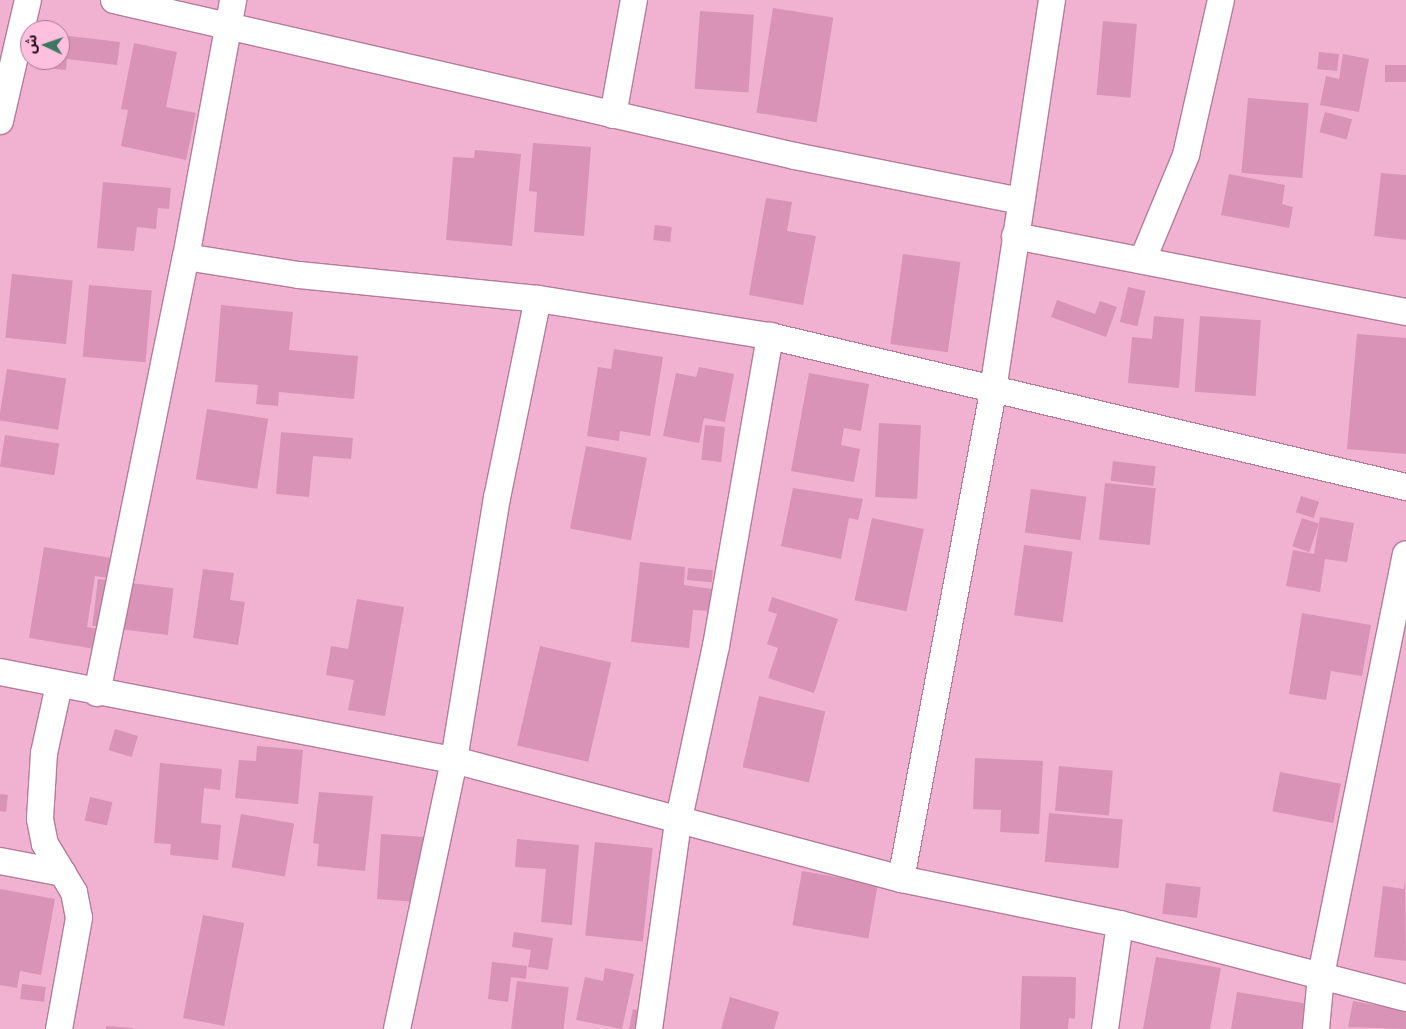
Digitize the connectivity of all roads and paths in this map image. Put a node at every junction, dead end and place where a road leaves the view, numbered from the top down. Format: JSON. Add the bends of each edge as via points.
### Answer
{"nodes":[{"id":1,"x":28,"y":0,"type":"edge"},
{"id":2,"x":114,"y":0,"type":"edge"},
{"id":3,"x":634,"y":0,"type":"edge"},
{"id":4,"x":1052,"y":0,"type":"edge"},
{"id":5,"x":1221,"y":0,"type":"edge"},
{"id":6,"x":231,"y":11,"type":"edge"},
{"id":7,"x":613,"y":115,"type":"junction"},
{"id":8,"x":0,"y":121,"type":"edge"},
{"id":9,"x":1021,"y":201,"type":"junction"},
{"id":10,"x":1016,"y":236,"type":"junction"},
{"id":11,"x":186,"y":258,"type":"junction"},
{"id":12,"x":1143,"y":259,"type":"junction"},
{"id":13,"x":538,"y":299,"type":"junction"},
{"id":14,"x":1406,"y":312,"type":"edge"},
{"id":15,"x":770,"y":336,"type":"junction"},
{"id":16,"x":993,"y":390,"type":"junction"},
{"id":17,"x":1406,"y":487,"type":"edge"},
{"id":18,"x":1406,"y":555,"type":"edge"},
{"id":19,"x":0,"y":672,"type":"edge"},
{"id":20,"x":59,"y":685,"type":"junction"},
{"id":21,"x":96,"y":693,"type":"junction"},
{"id":22,"x":454,"y":760,"type":"junction"},
{"id":23,"x":678,"y":823,"type":"junction"},
{"id":24,"x":0,"y":862,"type":"edge"},
{"id":25,"x":63,"y":873,"type":"junction"},
{"id":26,"x":901,"y":879,"type":"junction"},
{"id":27,"x":1120,"y":924,"type":"junction"},
{"id":28,"x":1321,"y":975,"type":"junction"},
{"id":29,"x":1406,"y":998,"type":"edge"},
{"id":30,"x":60,"y":1029,"type":"edge"},
{"id":31,"x":397,"y":1029,"type":"edge"},
{"id":32,"x":649,"y":1029,"type":"edge"},
{"id":33,"x":1105,"y":1029,"type":"edge"},
{"id":34,"x":1316,"y":1029,"type":"edge"}],
"edges":[{"from":1,"to":8,"type":"street"},
{"from":2,"to":6,"type":"street"},
{"from":3,"to":7,"type":"street"},
{"from":4,"to":9,"type":"street"},
{"from":5,"to":12,"type":"street","via":[[1212,56],[1186,155]]},
{"from":6,"to":7,"type":"street"},
{"from":6,"to":11,"type":"street"},
{"from":7,"to":9,"type":"street"},
{"from":9,"to":10,"type":"street"},
{"from":10,"to":12,"type":"street"},
{"from":10,"to":16,"type":"street"},
{"from":11,"to":13,"type":"street","via":[[318,277]]},
{"from":11,"to":21,"type":"street"},
{"from":12,"to":14,"type":"street"},
{"from":13,"to":15,"type":"street"},
{"from":13,"to":22,"type":"street","via":[[497,498]]},
{"from":15,"to":16,"type":"street"},
{"from":15,"to":23,"type":"street","via":[[716,646]]},
{"from":16,"to":17,"type":"street"},
{"from":16,"to":26,"type":"street"},
{"from":18,"to":28,"type":"street"},
{"from":19,"to":20,"type":"street"},
{"from":20,"to":21,"type":"street"},
{"from":20,"to":25,"type":"street","via":[[44,753],[40,819],[45,844]]},
{"from":21,"to":22,"type":"street"},
{"from":22,"to":23,"type":"street"},
{"from":22,"to":31,"type":"street"},
{"from":23,"to":26,"type":"street"},
{"from":23,"to":32,"type":"street"},
{"from":24,"to":25,"type":"street"},
{"from":25,"to":30,"type":"street","via":[[74,892],[79,918]]},
{"from":26,"to":27,"type":"street"},
{"from":27,"to":28,"type":"street"},
{"from":27,"to":33,"type":"street"},
{"from":28,"to":29,"type":"street"},
{"from":28,"to":34,"type":"street"}]}
